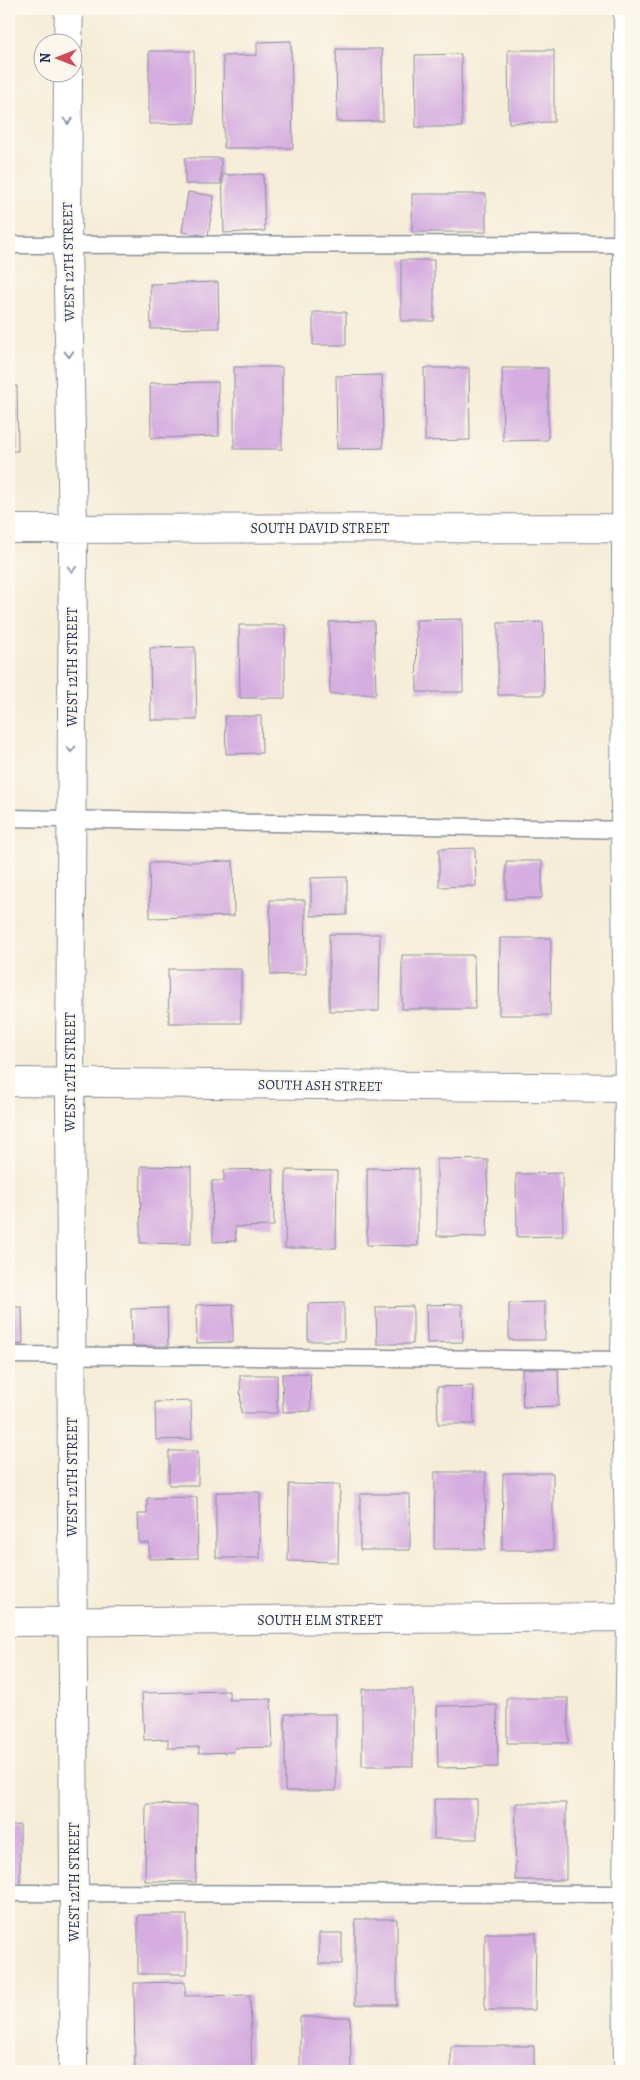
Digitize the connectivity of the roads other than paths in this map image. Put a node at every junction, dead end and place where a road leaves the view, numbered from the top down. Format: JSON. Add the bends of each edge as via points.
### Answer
{"nodes":[{"id":1,"x":69,"y":9,"type":"edge"},
{"id":2,"x":628,"y":9,"type":"edge"},
{"id":3,"x":68,"y":32,"type":"edge"},
{"id":4,"x":68,"y":82,"type":"edge"},
{"id":5,"x":67,"y":244,"type":"junction"},
{"id":6,"x":629,"y":244,"type":"edge"},
{"id":7,"x":9,"y":245,"type":"edge"},
{"id":8,"x":73,"y":528,"type":"junction"},
{"id":9,"x":628,"y":528,"type":"edge"},
{"id":10,"x":9,"y":529,"type":"edge"},
{"id":11,"x":9,"y":818,"type":"edge"},
{"id":12,"x":71,"y":818,"type":"junction"},
{"id":13,"x":628,"y":830,"type":"edge"},
{"id":14,"x":9,"y":1082,"type":"edge"},
{"id":15,"x":70,"y":1082,"type":"junction"},
{"id":16,"x":630,"y":1088,"type":"edge"},
{"id":17,"x":9,"y":1355,"type":"edge"},
{"id":18,"x":73,"y":1355,"type":"junction"},
{"id":19,"x":628,"y":1360,"type":"edge"},
{"id":20,"x":631,"y":1617,"type":"edge"},
{"id":21,"x":9,"y":1622,"type":"edge"},
{"id":22,"x":72,"y":1622,"type":"junction"},
{"id":23,"x":74,"y":1892,"type":"junction"},
{"id":24,"x":9,"y":1893,"type":"edge"},
{"id":25,"x":629,"y":1894,"type":"edge"},
{"id":26,"x":73,"y":2071,"type":"edge"},
{"id":27,"x":628,"y":2071,"type":"edge"}],
"edges":[{"from":1,"to":3,"type":"street"},
{"from":2,"to":6,"type":"street"},
{"from":4,"to":5,"type":"street","name":"WEST 12TH STREET","one_way":true},
{"from":5,"to":6,"type":"lane"},
{"from":5,"to":7,"type":"lane"},
{"from":5,"to":8,"type":"street","name":"WEST 12TH STREET","one_way":true},
{"from":6,"to":9,"type":"street"},
{"from":8,"to":9,"type":"street","name":"SOUTH DAVID STREET"},
{"from":8,"to":10,"type":"street","name":"SOUTH DAVID STREET"},
{"from":8,"to":12,"type":"street","name":"WEST 12TH STREET","one_way":true},
{"from":9,"to":13,"type":"street"},
{"from":11,"to":12,"type":"lane"},
{"from":12,"to":13,"type":"lane"},
{"from":12,"to":15,"type":"street","name":"WEST 12TH STREET"},
{"from":13,"to":16,"type":"street"},
{"from":14,"to":15,"type":"street","name":"SOUTH ASH STREET"},
{"from":15,"to":16,"type":"street","name":"SOUTH ASH STREET"},
{"from":15,"to":18,"type":"street","name":"WEST 12TH STREET"},
{"from":16,"to":19,"type":"street"},
{"from":17,"to":18,"type":"lane"},
{"from":18,"to":19,"type":"lane"},
{"from":18,"to":22,"type":"street","name":"WEST 12TH STREET"},
{"from":19,"to":20,"type":"street"},
{"from":20,"to":22,"type":"street","name":"SOUTH ELM STREET"},
{"from":20,"to":25,"type":"street"},
{"from":21,"to":22,"type":"street","name":"SOUTH ELM STREET"},
{"from":22,"to":23,"type":"street","name":"WEST 12TH STREET"},
{"from":23,"to":24,"type":"lane"},
{"from":23,"to":25,"type":"lane"},
{"from":23,"to":26,"type":"street","name":"WEST 12TH STREET"},
{"from":25,"to":27,"type":"street"}]}
